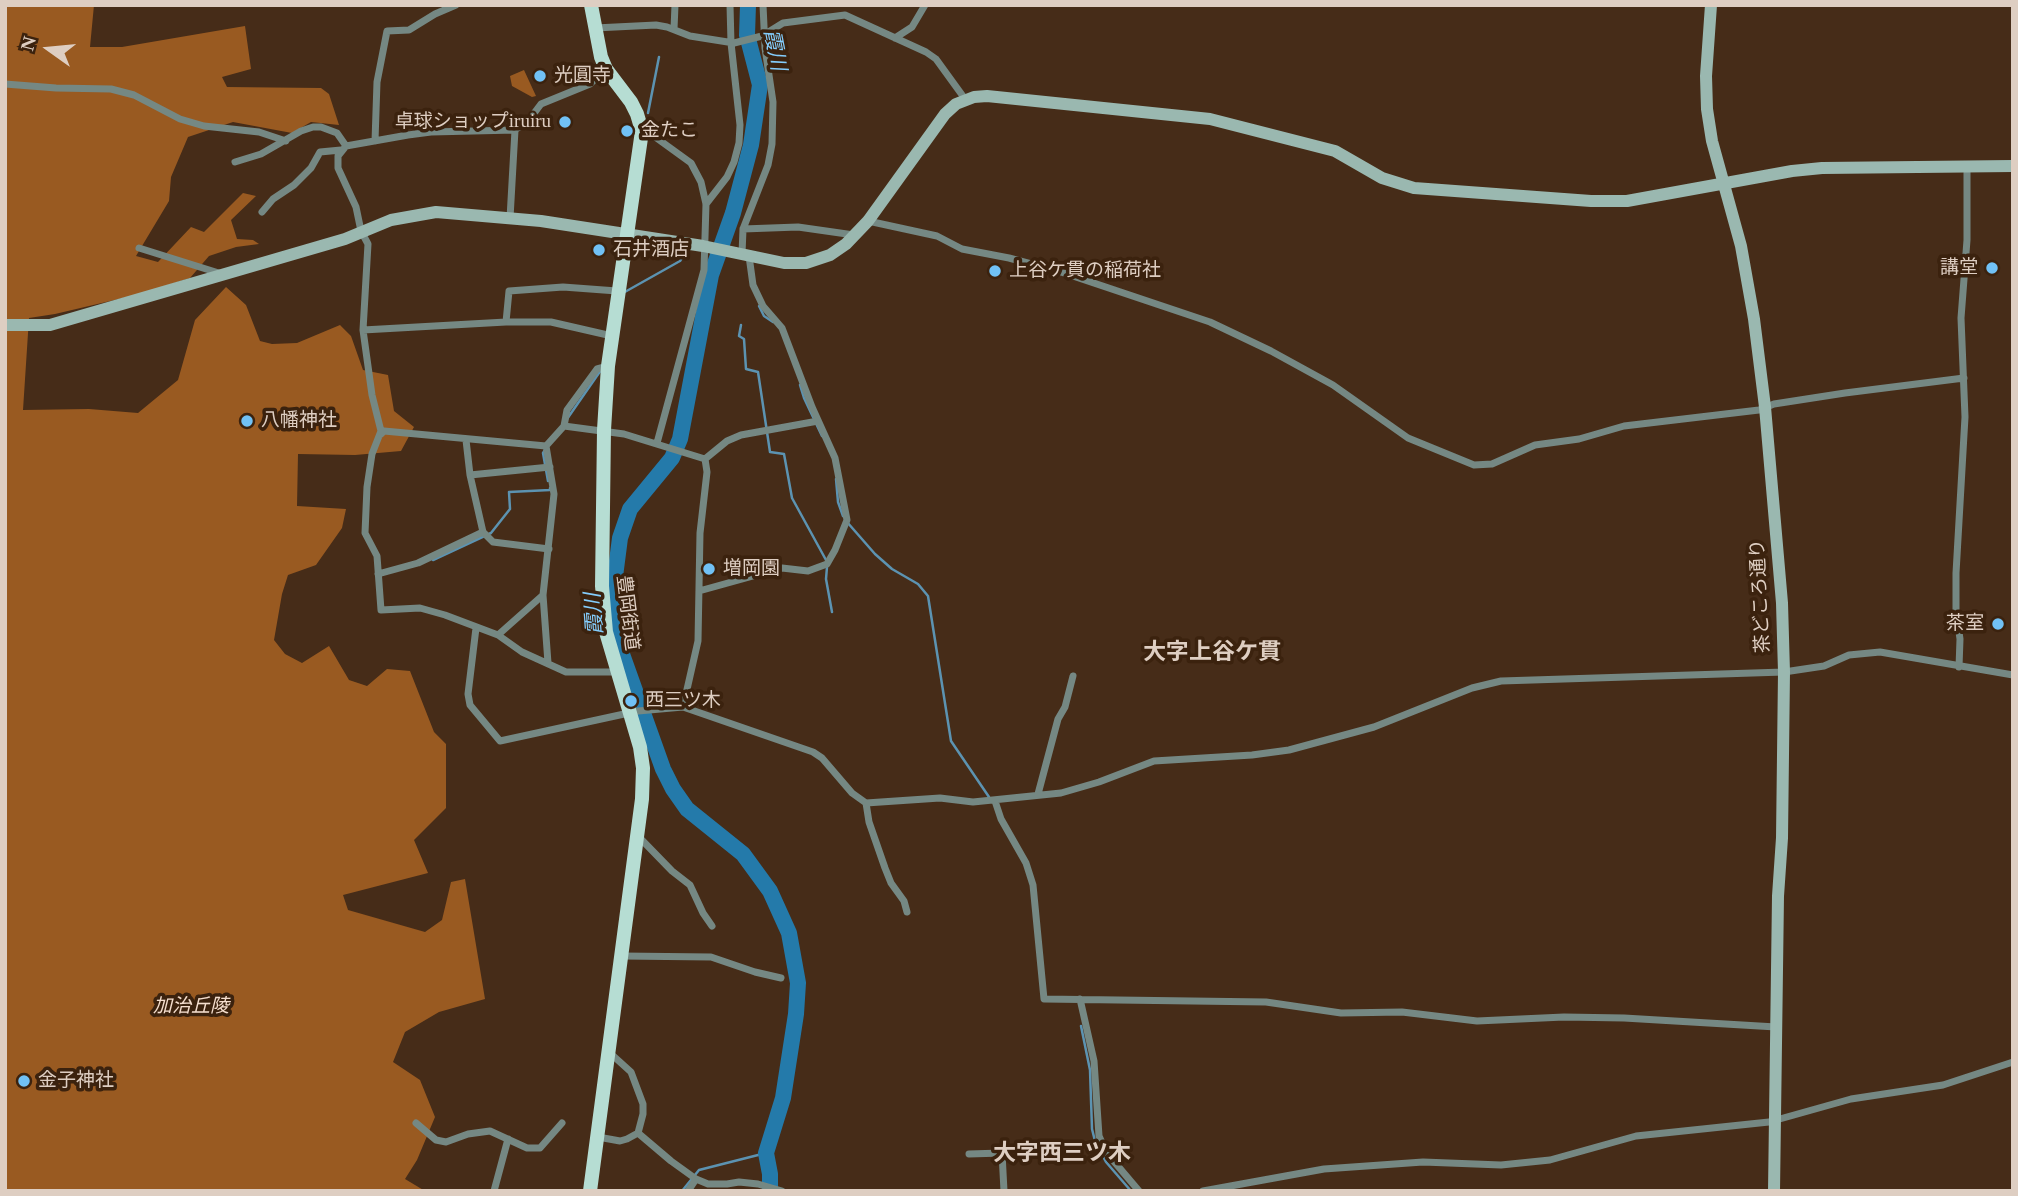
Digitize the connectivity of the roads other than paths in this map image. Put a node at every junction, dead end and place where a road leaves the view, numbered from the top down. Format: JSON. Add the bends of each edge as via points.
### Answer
{"nodes":[{"id":1,"x":457,"y":5,"type":"edge"},
{"id":2,"x":591,"y":5,"type":"edge"},
{"id":3,"x":675,"y":5,"type":"edge"},
{"id":4,"x":730,"y":5,"type":"edge"},
{"id":5,"x":763,"y":5,"type":"edge"},
{"id":6,"x":925,"y":5,"type":"edge"},
{"id":7,"x":1711,"y":5,"type":"edge"},
{"id":8,"x":595,"y":28,"type":"junction"},
{"id":9,"x":674,"y":29,"type":"junction"},
{"id":10,"x":763,"y":36,"type":"junction"},
{"id":11,"x":895,"y":38,"type":"junction"},
{"id":12,"x":732,"y":43,"type":"junction"},
{"id":13,"x":606,"y":69,"type":"junction"},
{"id":14,"x":5,"y":84,"type":"edge"},
{"id":15,"x":965,"y":99,"type":"junction"},
{"id":16,"x":515,"y":131,"type":"junction"},
{"id":17,"x":642,"y":131,"type":"junction"},
{"id":18,"x":286,"y":141,"type":"junction"},
{"id":19,"x":374,"y":141,"type":"junction"},
{"id":20,"x":344,"y":148,"type":"junction"},
{"id":21,"x":234,"y":162,"type":"dead end"},
{"id":22,"x":1967,"y":165,"type":"junction"},
{"id":23,"x":2013,"y":166,"type":"edge"},
{"id":24,"x":1724,"y":185,"type":"junction"},
{"id":25,"x":706,"y":204,"type":"junction"},
{"id":26,"x":262,"y":212,"type":"dead end"},
{"id":27,"x":510,"y":218,"type":"junction"},
{"id":28,"x":868,"y":221,"type":"junction"},
{"id":29,"x":743,"y":229,"type":"junction"},
{"id":30,"x":361,"y":231,"type":"junction"},
{"id":31,"x":626,"y":233,"type":"junction"},
{"id":32,"x":854,"y":235,"type":"junction"},
{"id":33,"x":706,"y":246,"type":"junction"},
{"id":34,"x":139,"y":248,"type":"dead end"},
{"id":35,"x":742,"y":254,"type":"junction"},
{"id":36,"x":224,"y":275,"type":"junction"},
{"id":37,"x":617,"y":291,"type":"junction"},
{"id":38,"x":506,"y":322,"type":"junction"},
{"id":39,"x":5,"y":325,"type":"edge"},
{"id":40,"x":363,"y":330,"type":"junction"},
{"id":41,"x":611,"y":336,"type":"junction"},
{"id":42,"x":608,"y":366,"type":"junction"},
{"id":43,"x":1964,"y":378,"type":"junction"},
{"id":44,"x":1765,"y":407,"type":"junction"},
{"id":45,"x":818,"y":422,"type":"junction"},
{"id":46,"x":564,"y":426,"type":"junction"},
{"id":47,"x":604,"y":430,"type":"junction"},
{"id":48,"x":381,"y":434,"type":"junction"},
{"id":49,"x":466,"y":440,"type":"junction"},
{"id":50,"x":657,"y":443,"type":"junction"},
{"id":51,"x":546,"y":446,"type":"junction"},
{"id":52,"x":705,"y":460,"type":"junction"},
{"id":53,"x":550,"y":467,"type":"junction"},
{"id":54,"x":470,"y":475,"type":"junction"},
{"id":55,"x":483,"y":532,"type":"junction"},
{"id":56,"x":549,"y":550,"type":"junction"},
{"id":57,"x":378,"y":574,"type":"junction"},
{"id":58,"x":699,"y":591,"type":"junction"},
{"id":59,"x":543,"y":595,"type":"junction"},
{"id":60,"x":476,"y":628,"type":"junction"},
{"id":61,"x":498,"y":635,"type":"junction"},
{"id":62,"x":548,"y":663,"type":"junction"},
{"id":63,"x":1959,"y":667,"type":"junction"},
{"id":64,"x":616,"y":672,"type":"junction"},
{"id":65,"x":1784,"y":672,"type":"junction"},
{"id":66,"x":2013,"y":675,"type":"edge"},
{"id":67,"x":1073,"y":676,"type":"dead end"},
{"id":68,"x":682,"y":707,"type":"junction"},
{"id":69,"x":634,"y":713,"type":"junction"},
{"id":70,"x":1038,"y":794,"type":"junction"},
{"id":71,"x":995,"y":801,"type":"junction"},
{"id":72,"x":866,"y":803,"type":"junction"},
{"id":73,"x":637,"y":836,"type":"junction"},
{"id":74,"x":907,"y":912,"type":"dead end"},
{"id":75,"x":712,"y":926,"type":"dead end"},
{"id":76,"x":622,"y":956,"type":"junction"},
{"id":77,"x":781,"y":978,"type":"dead end"},
{"id":78,"x":1080,"y":999,"type":"junction"},
{"id":79,"x":1776,"y":1027,"type":"junction"},
{"id":80,"x":607,"y":1052,"type":"junction"},
{"id":81,"x":2013,"y":1062,"type":"edge"},
{"id":82,"x":1775,"y":1118,"type":"junction"},
{"id":83,"x":416,"y":1123,"type":"dead end"},
{"id":84,"x":562,"y":1123,"type":"dead end"},
{"id":85,"x":638,"y":1133,"type":"junction"},
{"id":86,"x":597,"y":1137,"type":"junction"},
{"id":87,"x":508,"y":1139,"type":"junction"},
{"id":88,"x":969,"y":1154,"type":"dead end"},
{"id":89,"x":694,"y":1178,"type":"junction"},
{"id":90,"x":494,"y":1191,"type":"edge"},
{"id":91,"x":590,"y":1191,"type":"edge"},
{"id":92,"x":688,"y":1191,"type":"edge"},
{"id":93,"x":782,"y":1191,"type":"edge"},
{"id":94,"x":1004,"y":1191,"type":"edge"},
{"id":95,"x":1139,"y":1191,"type":"edge"},
{"id":96,"x":1203,"y":1191,"type":"edge"},
{"id":97,"x":1774,"y":1191,"type":"edge"}],
"edges":[{"from":1,"to":19,"type":"street","via":[[409,30],[387,31],[377,82]]},
{"from":2,"to":8,"type":"main road"},
{"from":3,"to":9,"type":"street"},
{"from":4,"to":12,"type":"street"},
{"from":5,"to":10,"type":"street"},
{"from":6,"to":11,"type":"street","via":[[912,27]]},
{"from":7,"to":24,"type":"street","name":"茶どころ通り","via":[[1707,110]]},
{"from":8,"to":9,"type":"street","via":[[656,25]]},
{"from":8,"to":13,"type":"main road"},
{"from":9,"to":12,"type":"street"},
{"from":10,"to":11,"type":"street","via":[[783,23],[845,15]]},
{"from":10,"to":12,"type":"street"},
{"from":10,"to":29,"type":"street","via":[[773,102],[772,144]]},
{"from":11,"to":15,"type":"street","via":[[936,59]]},
{"from":12,"to":25,"type":"street","via":[[738,143],[727,177]]},
{"from":13,"to":16,"type":"street","via":[[590,84],[541,104]]},
{"from":13,"to":17,"type":"main road","via":[[638,114]]},
{"from":14,"to":18,"type":"street","via":[[111,89],[134,95],[180,119]]},
{"from":15,"to":24,"type":"street","via":[[987,96],[1210,119],[1335,150],[1382,178],[1424,190],[1610,202]]},
{"from":15,"to":28,"type":"street","via":[[946,114]]},
{"from":16,"to":19,"type":"street","via":[[431,132]]},
{"from":16,"to":27,"type":"street"},
{"from":17,"to":25,"type":"street","via":[[691,163]]},
{"from":17,"to":31,"type":"main road","name":"豊岡街道"},
{"from":18,"to":20,"type":"street","via":[[301,131],[321,127],[337,133]]},
{"from":18,"to":21,"type":"street","via":[[261,155]]},
{"from":19,"to":20,"type":"street"},
{"from":20,"to":26,"type":"street","via":[[320,152],[311,169]]},
{"from":20,"to":30,"type":"street","via":[[338,156],[338,169],[356,207]]},
{"from":22,"to":23,"type":"street"},
{"from":22,"to":24,"type":"street","via":[[1802,170]]},
{"from":22,"to":43,"type":"street","via":[[1961,318]]},
{"from":24,"to":44,"type":"street","name":"茶どころ通り","via":[[1745,270]]},
{"from":25,"to":33,"type":"street"},
{"from":27,"to":30,"type":"street","via":[[436,212]]},
{"from":27,"to":31,"type":"street"},
{"from":28,"to":32,"type":"street"},
{"from":28,"to":44,"type":"street","via":[[1061,272],[1210,322],[1333,385],[1408,438],[1474,465],[1492,464],[1535,445],[1624,426]]},
{"from":29,"to":32,"type":"street","via":[[798,227]]},
{"from":29,"to":35,"type":"street"},
{"from":30,"to":36,"type":"street"},
{"from":30,"to":40,"type":"street","via":[[368,244]]},
{"from":31,"to":33,"type":"street"},
{"from":31,"to":37,"type":"main road","name":"豊岡街道"},
{"from":32,"to":35,"type":"street","via":[[838,250],[806,263]]},
{"from":33,"to":35,"type":"street"},
{"from":33,"to":50,"type":"street","via":[[704,270]]},
{"from":34,"to":36,"type":"street"},
{"from":35,"to":45,"type":"street","via":[[763,306],[782,328]]},
{"from":36,"to":39,"type":"street","via":[[50,324]]},
{"from":37,"to":38,"type":"street","via":[[563,287],[509,291]]},
{"from":37,"to":41,"type":"main road","name":"豊岡街道"},
{"from":38,"to":40,"type":"street"},
{"from":38,"to":41,"type":"street","via":[[551,322]]},
{"from":40,"to":48,"type":"street"},
{"from":41,"to":42,"type":"main road","name":"豊岡街道"},
{"from":42,"to":46,"type":"street","via":[[597,369],[567,410]]},
{"from":42,"to":47,"type":"main road","name":"豊岡街道"},
{"from":43,"to":44,"type":"street"},
{"from":43,"to":63,"type":"street","via":[[1956,573]]},
{"from":44,"to":65,"type":"street","name":"茶どころ通り"},
{"from":45,"to":52,"type":"street","via":[[741,435]]},
{"from":45,"to":58,"type":"street","via":[[835,457],[847,520],[827,564],[808,571],[775,569]]},
{"from":46,"to":47,"type":"street"},
{"from":46,"to":51,"type":"street"},
{"from":47,"to":50,"type":"street"},
{"from":47,"to":64,"type":"main road","name":"豊岡街道","via":[[602,586]]},
{"from":48,"to":49,"type":"street"},
{"from":48,"to":57,"type":"street","via":[[372,454],[365,519]]},
{"from":49,"to":51,"type":"street"},
{"from":49,"to":54,"type":"street"},
{"from":50,"to":52,"type":"street"},
{"from":51,"to":53,"type":"street"},
{"from":52,"to":58,"type":"street"},
{"from":53,"to":54,"type":"street"},
{"from":53,"to":56,"type":"street","via":[[554,495]]},
{"from":54,"to":55,"type":"street"},
{"from":55,"to":56,"type":"street","via":[[493,542]]},
{"from":55,"to":57,"type":"street","via":[[418,563]]},
{"from":56,"to":59,"type":"street"},
{"from":57,"to":60,"type":"street","via":[[381,610],[420,608]]},
{"from":58,"to":68,"type":"street","via":[[698,641]]},
{"from":59,"to":61,"type":"street"},
{"from":59,"to":62,"type":"street"},
{"from":60,"to":61,"type":"street"},
{"from":60,"to":69,"type":"street","via":[[470,705],[500,741]]},
{"from":61,"to":62,"type":"street"},
{"from":62,"to":64,"type":"street","via":[[566,672]]},
{"from":63,"to":65,"type":"street","via":[[1880,652]]},
{"from":63,"to":66,"type":"street"},
{"from":64,"to":69,"type":"main road","name":"豊岡街道"},
{"from":65,"to":70,"type":"street","via":[[1501,681],[1374,727],[1289,750],[1154,761],[1070,792]]},
{"from":65,"to":79,"type":"street","name":"茶どころ通り"},
{"from":67,"to":70,"type":"street"},
{"from":68,"to":69,"type":"street"},
{"from":68,"to":72,"type":"street","via":[[813,752]]},
{"from":69,"to":73,"type":"main road","name":"豊岡街道","via":[[643,768]]},
{"from":70,"to":71,"type":"street"},
{"from":71,"to":72,"type":"street","via":[[940,798]]},
{"from":71,"to":78,"type":"street","via":[[1033,885],[1044,999]]},
{"from":72,"to":74,"type":"street","via":[[885,868]]},
{"from":73,"to":75,"type":"street","via":[[690,885]]},
{"from":73,"to":76,"type":"main road","name":"豊岡街道"},
{"from":76,"to":77,"type":"street","via":[[711,957]]},
{"from":76,"to":80,"type":"main road","name":"豊岡街道"},
{"from":78,"to":79,"type":"street","via":[[1266,1002],[1341,1013],[1402,1012],[1477,1021],[1624,1018]]},
{"from":78,"to":95,"type":"street","via":[[1094,1061],[1099,1136],[1106,1152]]},
{"from":79,"to":82,"type":"street","name":"茶どころ通り"},
{"from":80,"to":85,"type":"street","via":[[631,1072],[642,1104]]},
{"from":80,"to":86,"type":"main road","name":"豊岡街道"},
{"from":81,"to":82,"type":"street","via":[[1943,1085],[1851,1099]]},
{"from":82,"to":96,"type":"street","via":[[1636,1136],[1543,1161],[1324,1169]]},
{"from":82,"to":97,"type":"street","name":"茶どころ通り"},
{"from":83,"to":87,"type":"street","via":[[436,1140],[446,1142],[490,1131]]},
{"from":84,"to":87,"type":"street","via":[[540,1147],[527,1148]]},
{"from":85,"to":86,"type":"street","via":[[621,1141]]},
{"from":85,"to":89,"type":"street"},
{"from":86,"to":91,"type":"main road","name":"豊岡街道"},
{"from":87,"to":90,"type":"street"},
{"from":88,"to":94,"type":"street","via":[[1002,1153]]},
{"from":89,"to":92,"type":"street"},
{"from":89,"to":93,"type":"street","via":[[708,1184],[739,1182]]}]}
